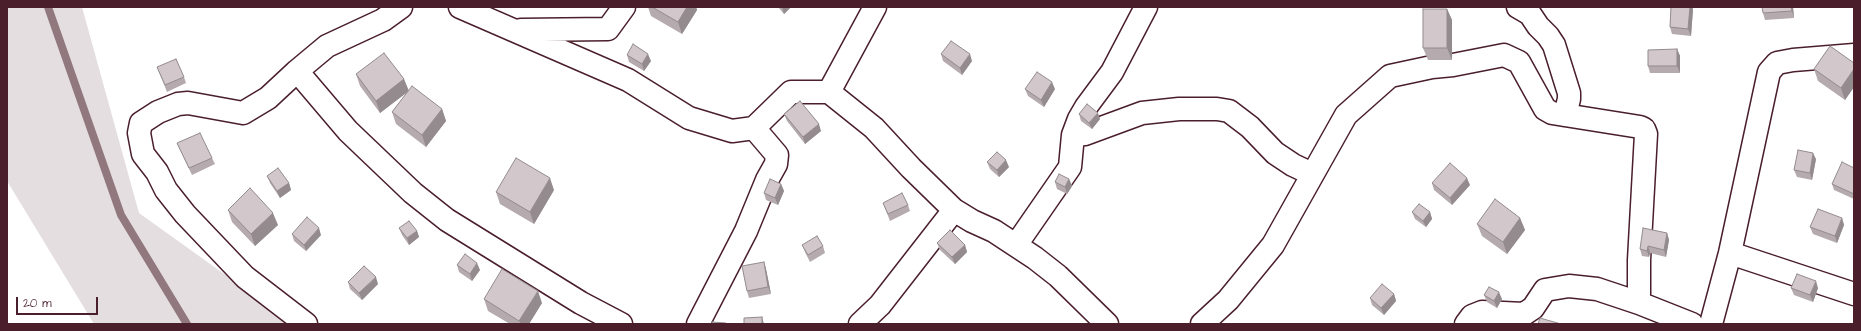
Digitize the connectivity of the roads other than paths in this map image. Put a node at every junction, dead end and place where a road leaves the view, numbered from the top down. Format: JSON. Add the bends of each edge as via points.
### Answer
{"nodes":[{"id":1,"x":401,"y":7,"type":"edge"},
{"id":2,"x":460,"y":7,"type":"edge"},
{"id":3,"x":624,"y":7,"type":"edge"},
{"id":4,"x":875,"y":7,"type":"edge"},
{"id":5,"x":1146,"y":7,"type":"edge"},
{"id":6,"x":1518,"y":7,"type":"edge"},
{"id":7,"x":514,"y":30,"type":"junction"},
{"id":8,"x":1854,"y":55,"type":"edge"},
{"id":9,"x":297,"y":71,"type":"junction"},
{"id":10,"x":829,"y":92,"type":"junction"},
{"id":11,"x":1564,"y":115,"type":"junction"},
{"id":12,"x":754,"y":128,"type":"junction"},
{"id":13,"x":1073,"y":135,"type":"junction"},
{"id":14,"x":1312,"y":174,"type":"junction"},
{"id":15,"x":954,"y":210,"type":"junction"},
{"id":16,"x":1016,"y":245,"type":"junction"},
{"id":17,"x":1730,"y":253,"type":"junction"},
{"id":18,"x":1854,"y":294,"type":"edge"},
{"id":19,"x":1228,"y":300,"type":"junction"},
{"id":20,"x":1639,"y":303,"type":"junction"},
{"id":21,"x":306,"y":324,"type":"edge"},
{"id":22,"x":621,"y":324,"type":"edge"},
{"id":23,"x":698,"y":324,"type":"edge"},
{"id":24,"x":860,"y":324,"type":"edge"},
{"id":25,"x":1107,"y":324,"type":"edge"},
{"id":26,"x":1202,"y":324,"type":"edge"},
{"id":27,"x":1224,"y":324,"type":"edge"},
{"id":28,"x":1466,"y":324,"type":"edge"},
{"id":29,"x":1692,"y":324,"type":"edge"},
{"id":30,"x":1711,"y":324,"type":"edge"}],
"edges":[{"from":1,"to":9,"type":"street","via":[[383,20],[327,46]]},
{"from":2,"to":7,"type":"street"},
{"from":3,"to":7,"type":"street","via":[[608,29]]},
{"from":4,"to":10,"type":"street"},
{"from":5,"to":13,"type":"street","via":[[1112,72],[1086,107]]},
{"from":6,"to":11,"type":"street","via":[[1530,14],[1554,45],[1569,93]]},
{"from":7,"to":12,"type":"street","via":[[628,80],[689,118],[732,131]]},
{"from":8,"to":17,"type":"street","via":[[1777,63],[1769,72]]},
{"from":9,"to":21,"type":"street","via":[[268,98],[242,113],[188,103],[178,104],[158,112],[140,124],[139,133],[143,154],[185,214],[245,278]]},
{"from":9,"to":22,"type":"street","via":[[348,131],[413,193],[447,220]]},
{"from":10,"to":12,"type":"street","via":[[791,92]]},
{"from":10,"to":15,"type":"street","via":[[874,128]]},
{"from":11,"to":14,"type":"street","via":[[1545,109],[1519,62],[1504,55],[1453,65],[1432,66],[1390,76],[1346,115]]},
{"from":11,"to":20,"type":"street","via":[[1640,127],[1646,134]]},
{"from":12,"to":23,"type":"street","via":[[777,155],[776,164]]},
{"from":13,"to":14,"type":"street","via":[[1085,134],[1142,113],[1179,109],[1217,109],[1229,111],[1250,127],[1275,153]]},
{"from":13,"to":16,"type":"street","via":[[1070,167]]},
{"from":14,"to":19,"type":"street","via":[[1273,245]]},
{"from":15,"to":16,"type":"street"},
{"from":15,"to":24,"type":"street","via":[[880,305]]},
{"from":16,"to":25,"type":"street","via":[[1058,276]]},
{"from":17,"to":18,"type":"street"},
{"from":17,"to":30,"type":"street"},
{"from":19,"to":26,"type":"street"},
{"from":19,"to":27,"type":"street"},
{"from":20,"to":28,"type":"street","via":[[1597,289],[1569,286],[1545,290],[1532,308],[1524,314],[1482,312],[1472,316]]},
{"from":20,"to":29,"type":"street"}]}
